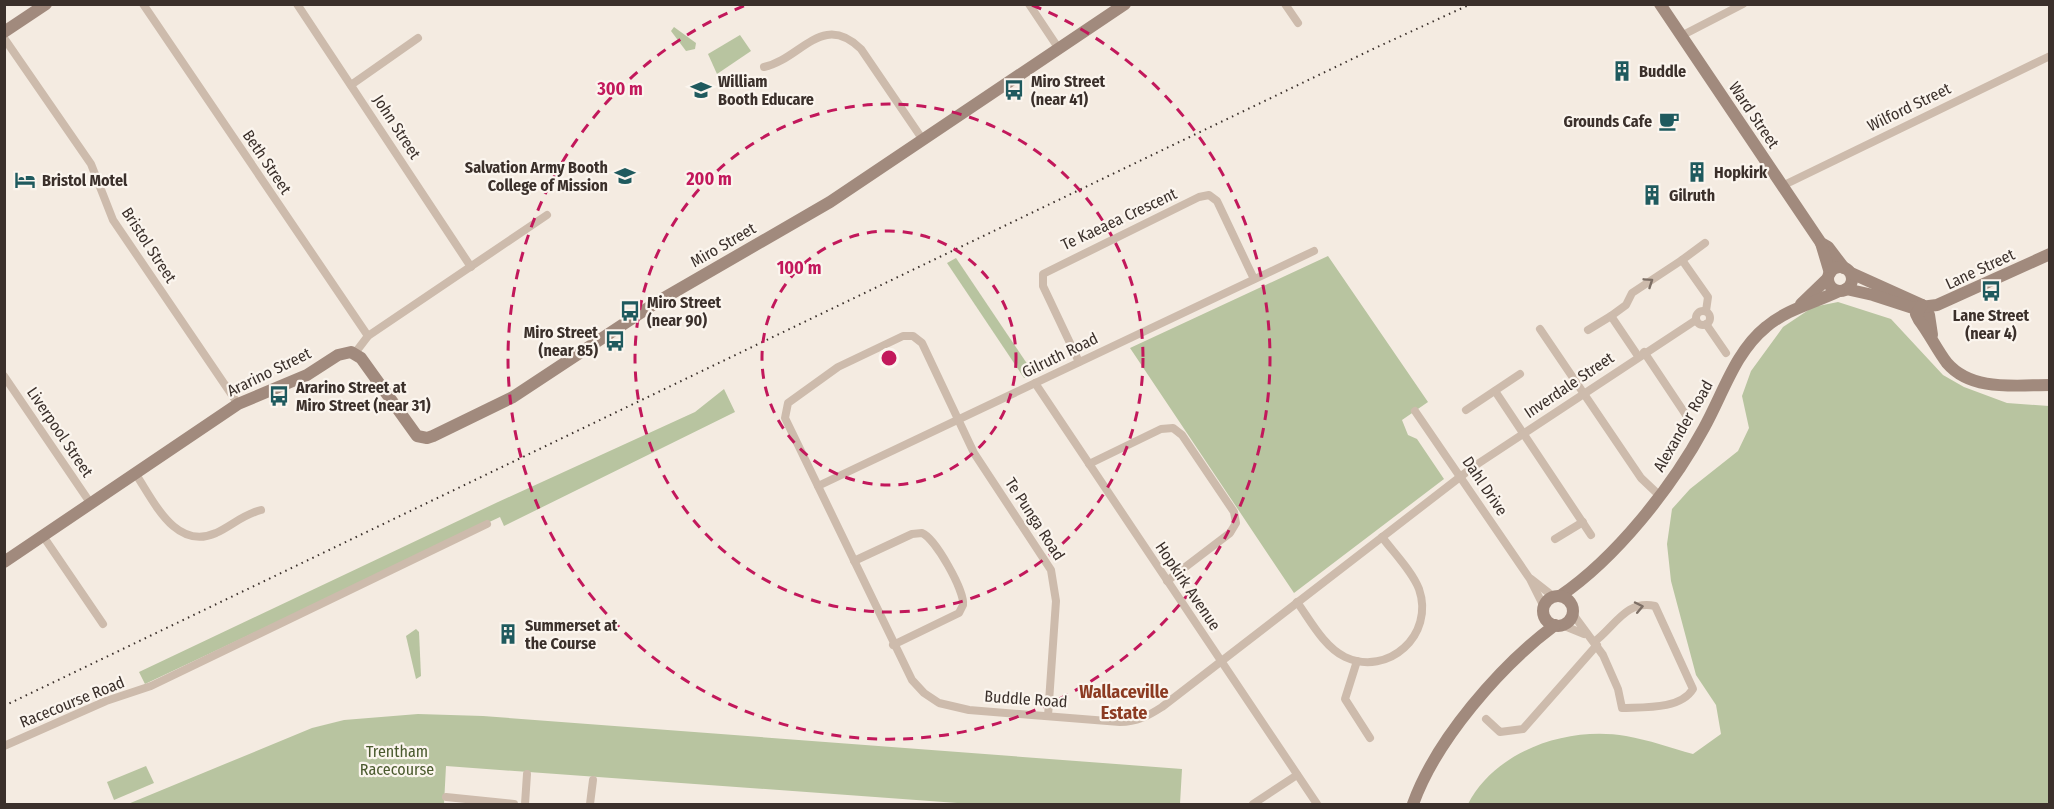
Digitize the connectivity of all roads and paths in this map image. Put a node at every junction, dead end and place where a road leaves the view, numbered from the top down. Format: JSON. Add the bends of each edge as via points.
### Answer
{"nodes":[{"id":1,"x":46,"y":4,"type":"edge"},
{"id":2,"x":143,"y":4,"type":"edge"},
{"id":3,"x":297,"y":4,"type":"edge"},
{"id":4,"x":1029,"y":4,"type":"edge"},
{"id":5,"x":1125,"y":4,"type":"edge"},
{"id":6,"x":1285,"y":4,"type":"edge"},
{"id":7,"x":1660,"y":4,"type":"edge"},
{"id":8,"x":1743,"y":4,"type":"edge"},
{"id":9,"x":1298,"y":23,"type":"dead end"},
{"id":10,"x":4,"y":32,"type":"edge"},
{"id":11,"x":1681,"y":36,"type":"junction"},
{"id":12,"x":4,"y":38,"type":"edge"},
{"id":13,"x":418,"y":38,"type":"dead end"},
{"id":14,"x":1059,"y":49,"type":"junction"},
{"id":15,"x":2049,"y":56,"type":"edge"},
{"id":16,"x":764,"y":67,"type":"dead end"},
{"id":17,"x":351,"y":85,"type":"junction"},
{"id":18,"x":923,"y":140,"type":"junction"},
{"id":19,"x":1782,"y":186,"type":"junction"},
{"id":20,"x":547,"y":215,"type":"dead end"},
{"id":21,"x":1705,"y":243,"type":"dead end"},
{"id":22,"x":1821,"y":243,"type":"junction"},
{"id":23,"x":1314,"y":251,"type":"dead end"},
{"id":24,"x":2049,"y":254,"type":"edge"},
{"id":25,"x":1682,"y":260,"type":"junction"},
{"id":26,"x":471,"y":267,"type":"junction"},
{"id":27,"x":1847,"y":271,"type":"junction"},
{"id":28,"x":1829,"y":275,"type":"junction"},
{"id":29,"x":1254,"y":279,"type":"junction"},
{"id":30,"x":1842,"y":290,"type":"junction"},
{"id":31,"x":1801,"y":305,"type":"junction"},
{"id":32,"x":1922,"y":305,"type":"junction"},
{"id":33,"x":1706,"y":311,"type":"junction"},
{"id":34,"x":1611,"y":316,"type":"junction"},
{"id":35,"x":1695,"y":321,"type":"junction"},
{"id":36,"x":1706,"y":324,"type":"junction"},
{"id":37,"x":1540,"y":329,"type":"dead end"},
{"id":38,"x":1588,"y":330,"type":"dead end"},
{"id":39,"x":368,"y":336,"type":"junction"},
{"id":40,"x":355,"y":352,"type":"junction"},
{"id":41,"x":1726,"y":353,"type":"dead end"},
{"id":42,"x":1641,"y":354,"type":"junction"},
{"id":43,"x":1079,"y":362,"type":"junction"},
{"id":44,"x":1520,"y":374,"type":"dead end"},
{"id":45,"x":4,"y":376,"type":"edge"},
{"id":46,"x":1035,"y":383,"type":"junction"},
{"id":47,"x":2049,"y":385,"type":"edge"},
{"id":48,"x":1495,"y":391,"type":"junction"},
{"id":49,"x":1583,"y":393,"type":"junction"},
{"id":50,"x":238,"y":404,"type":"junction"},
{"id":51,"x":1466,"y":410,"type":"dead end"},
{"id":52,"x":1415,"y":411,"type":"dead end"},
{"id":53,"x":1686,"y":415,"type":"dead end"},
{"id":54,"x":958,"y":419,"type":"junction"},
{"id":55,"x":1523,"y":434,"type":"junction"},
{"id":56,"x":1089,"y":464,"type":"junction"},
{"id":57,"x":135,"y":473,"type":"junction"},
{"id":58,"x":1461,"y":477,"type":"junction"},
{"id":59,"x":818,"y":486,"type":"junction"},
{"id":60,"x":1660,"y":496,"type":"junction"},
{"id":61,"x":91,"y":504,"type":"junction"},
{"id":62,"x":261,"y":510,"type":"dead end"},
{"id":63,"x":1582,"y":522,"type":"junction"},
{"id":64,"x":487,"y":524,"type":"dead end"},
{"id":65,"x":1591,"y":535,"type":"dead end"},
{"id":66,"x":43,"y":536,"type":"junction"},
{"id":67,"x":1382,"y":537,"type":"junction"},
{"id":68,"x":1555,"y":539,"type":"dead end"},
{"id":69,"x":854,"y":561,"type":"junction"},
{"id":70,"x":4,"y":562,"type":"edge"},
{"id":71,"x":1596,"y":568,"type":"junction"},
{"id":72,"x":1530,"y":579,"type":"junction"},
{"id":73,"x":1167,"y":581,"type":"junction"},
{"id":74,"x":1557,"y":596,"type":"junction"},
{"id":75,"x":1297,"y":602,"type":"junction"},
{"id":76,"x":1572,"y":610,"type":"junction"},
{"id":77,"x":1544,"y":611,"type":"junction"},
{"id":78,"x":103,"y":624,"type":"dead end"},
{"id":79,"x":1558,"y":625,"type":"junction"},
{"id":80,"x":1593,"y":641,"type":"junction"},
{"id":81,"x":893,"y":645,"type":"junction"},
{"id":82,"x":1517,"y":658,"type":"junction"},
{"id":83,"x":1221,"y":661,"type":"junction"},
{"id":84,"x":1357,"y":661,"type":"junction"},
{"id":85,"x":1048,"y":716,"type":"junction"},
{"id":86,"x":1486,"y":719,"type":"dead end"},
{"id":87,"x":1370,"y":738,"type":"dead end"},
{"id":88,"x":4,"y":746,"type":"edge"},
{"id":89,"x":527,"y":774,"type":"dead end"},
{"id":90,"x":1297,"y":775,"type":"junction"},
{"id":91,"x":592,"y":780,"type":"dead end"},
{"id":92,"x":446,"y":797,"type":"dead end"},
{"id":93,"x":514,"y":804,"type":"edge"},
{"id":94,"x":525,"y":804,"type":"edge"},
{"id":95,"x":590,"y":804,"type":"edge"},
{"id":96,"x":1253,"y":804,"type":"edge"},
{"id":97,"x":1317,"y":804,"type":"edge"},
{"id":98,"x":1413,"y":804,"type":"edge"}],
"edges":[{"from":1,"to":10,"type":"street"},
{"from":2,"to":39,"type":"street","name":"Beth Street"},
{"from":3,"to":17,"type":"street","name":"John Street"},
{"from":4,"to":14,"type":"street"},
{"from":5,"to":14,"type":"street","name":"Miro Street"},
{"from":6,"to":9,"type":"street"},
{"from":7,"to":11,"type":"street","name":"Ward Street"},
{"from":8,"to":11,"type":"street"},
{"from":11,"to":19,"type":"street","name":"Ward Street"},
{"from":12,"to":50,"type":"street","name":"Bristol Street","via":[[91,164],[112,220]]},
{"from":13,"to":17,"type":"street"},
{"from":14,"to":18,"type":"street","name":"Miro Street"},
{"from":15,"to":19,"type":"street","name":"Wilford Street"},
{"from":16,"to":18,"type":"street","via":[[824,35],[852,40]]},
{"from":17,"to":26,"type":"street","name":"John Street"},
{"from":18,"to":40,"type":"street","name":"Miro Street","via":[[830,202],[633,317],[513,397],[433,436],[417,436],[409,428]]},
{"from":19,"to":22,"type":"street","name":"Ward Street"},
{"from":20,"to":26,"type":"street"},
{"from":21,"to":25,"type":"street"},
{"from":22,"to":27,"type":"street","name":"Ward Street"},
{"from":22,"to":28,"type":"street","name":"Ward Street"},
{"from":23,"to":29,"type":"street","name":"Gilruth Road","via":[[1307,260]]},
{"from":24,"to":32,"type":"street","name":"Lane Street","via":[[1944,304]]},
{"from":25,"to":33,"type":"street","via":[[1708,297]]},
{"from":34,"to":25,"type":"street","one_way":true,"via":[[1626,305],[1632,293]]},
{"from":26,"to":39,"type":"street"},
{"from":27,"to":28,"type":"street","via":[[1836,268]]},
{"from":27,"to":30,"type":"street","via":[[1851,284]]},
{"from":27,"to":32,"type":"street","name":"Ward Street"},
{"from":28,"to":30,"type":"street","via":[[1832,288]]},
{"from":28,"to":31,"type":"street","name":"Alexander Road"},
{"from":29,"to":43,"type":"street","name":"Gilruth Road"},
{"from":29,"to":43,"type":"street","name":"Te Kaeaea Crescent","via":[[1217,201],[1209,195],[1199,197],[1043,274],[1043,286]]},
{"from":30,"to":31,"type":"street","name":"Alexander Road"},
{"from":30,"to":32,"type":"street","via":[[1914,308]]},
{"from":31,"to":60,"type":"street","name":"Alexander Road","via":[[1764,328],[1743,352],[1688,458]]},
{"from":32,"to":47,"type":"street","via":[[1929,315],[1932,335],[1947,362],[1960,374],[1975,381]]},
{"from":33,"to":35,"type":"street","name":"Inverdale Street","via":[[1698,312]]},
{"from":33,"to":36,"type":"street","via":[[1710,318]]},
{"from":34,"to":38,"type":"street"},
{"from":34,"to":42,"type":"street"},
{"from":35,"to":36,"type":"street"},
{"from":35,"to":42,"type":"street","name":"Inverdale Street"},
{"from":36,"to":41,"type":"street"},
{"from":37,"to":49,"type":"street"},
{"from":39,"to":40,"type":"street"},
{"from":40,"to":50,"type":"street","name":"Ararino Street","via":[[338,354],[307,375]]},
{"from":42,"to":49,"type":"street","name":"Inverdale Street"},
{"from":42,"to":53,"type":"street"},
{"from":43,"to":46,"type":"street","name":"Gilruth Road"},
{"from":44,"to":48,"type":"street"},
{"from":45,"to":61,"type":"street","name":"Liverpool Street"},
{"from":46,"to":54,"type":"street","name":"Gilruth Road"},
{"from":46,"to":56,"type":"street","name":"Hopkirk Avenue"},
{"from":48,"to":51,"type":"street"},
{"from":48,"to":55,"type":"street"},
{"from":49,"to":55,"type":"street","name":"Inverdale Street"},
{"from":49,"to":60,"type":"street","via":[[1641,478]]},
{"from":50,"to":57,"type":"street","name":"Ararino Street"},
{"from":52,"to":58,"type":"street","name":"Dahl Drive"},
{"from":54,"to":59,"type":"street","name":"Gilruth Road"},
{"from":54,"to":59,"type":"street","name":"Te Punga Road","via":[[921,341],[910,335],[900,337],[838,368],[786,406],[785,418]]},
{"from":54,"to":85,"type":"street","name":"Te Punga Road","via":[[974,453],[1054,578]]},
{"from":55,"to":58,"type":"street","name":"Inverdale Street"},
{"from":55,"to":63,"type":"street"},
{"from":56,"to":73,"type":"street","name":"Hopkirk Avenue"},
{"from":56,"to":73,"type":"street","via":[[1161,429],[1173,428],[1182,435],[1234,512],[1236,523],[1230,533]]},
{"from":57,"to":61,"type":"street","name":"Ararino Street"},
{"from":57,"to":62,"type":"street","via":[[168,521],[188,536],[216,533],[243,515]]},
{"from":58,"to":67,"type":"street","name":"Buddle Road"},
{"from":58,"to":72,"type":"street","name":"Dahl Drive"},
{"from":59,"to":69,"type":"street","name":"Buddle Road"},
{"from":60,"to":71,"type":"street","name":"Alexander Road"},
{"from":61,"to":66,"type":"street","name":"Ararino Street"},
{"from":63,"to":65,"type":"street"},
{"from":63,"to":68,"type":"street"},
{"from":64,"to":88,"type":"street","name":"Racecourse Road","via":[[151,686],[106,701]]},
{"from":66,"to":70,"type":"street","name":"Ararino Street"},
{"from":66,"to":78,"type":"street"},
{"from":67,"to":75,"type":"street","name":"Buddle Road"},
{"from":67,"to":84,"type":"street","via":[[1418,587],[1420,620],[1413,638],[1397,654],[1376,662]]},
{"from":69,"to":81,"type":"street","name":"Buddle Road"},
{"from":69,"to":81,"type":"street","via":[[922,533],[933,542],[961,591],[963,605],[958,613]]},
{"from":71,"to":74,"type":"street","name":"Alexander Road"},
{"from":71,"to":76,"type":"street","name":"Alexander Road"},
{"from":72,"to":74,"type":"street","name":"Dahl Drive"},
{"from":72,"to":77,"type":"street","name":"Dahl Drive"},
{"from":73,"to":83,"type":"street","name":"Hopkirk Avenue"},
{"from":74,"to":76,"type":"street","via":[[1567,599]]},
{"from":74,"to":77,"type":"street","name":"Alexander Road","via":[[1547,600]]},
{"from":75,"to":83,"type":"street","name":"Buddle Road"},
{"from":75,"to":84,"type":"street","via":[[1334,650]]},
{"from":76,"to":79,"type":"street","name":"Alexander Road","via":[[1569,620]]},
{"from":76,"to":80,"type":"street"},
{"from":77,"to":79,"type":"street","via":[[1549,622]]},
{"from":77,"to":82,"type":"street","name":"Alexander Road"},
{"from":79,"to":80,"type":"street"},
{"from":79,"to":82,"type":"street","name":"Alexander Road"},
{"from":80,"to":80,"type":"street","one_way":true,"via":[[1627,610],[1655,606],[1693,689],[1666,705],[1622,708],[1618,689]]},
{"from":80,"to":86,"type":"street","via":[[1523,729],[1500,732]]},
{"from":81,"to":85,"type":"street","name":"Buddle Road","via":[[912,680],[939,703],[958,709]]},
{"from":82,"to":98,"type":"street","name":"Alexander Road","via":[[1443,744]]},
{"from":83,"to":85,"type":"street","name":"Buddle Road","via":[[1152,713],[1136,720]]},
{"from":83,"to":90,"type":"street","name":"Hopkirk Avenue"},
{"from":84,"to":87,"type":"street","via":[[1345,699]]},
{"from":89,"to":94,"type":"street"},
{"from":90,"to":96,"type":"street"},
{"from":90,"to":97,"type":"street","name":"Hopkirk Avenue"},
{"from":91,"to":95,"type":"street"},
{"from":92,"to":93,"type":"street"}]}
